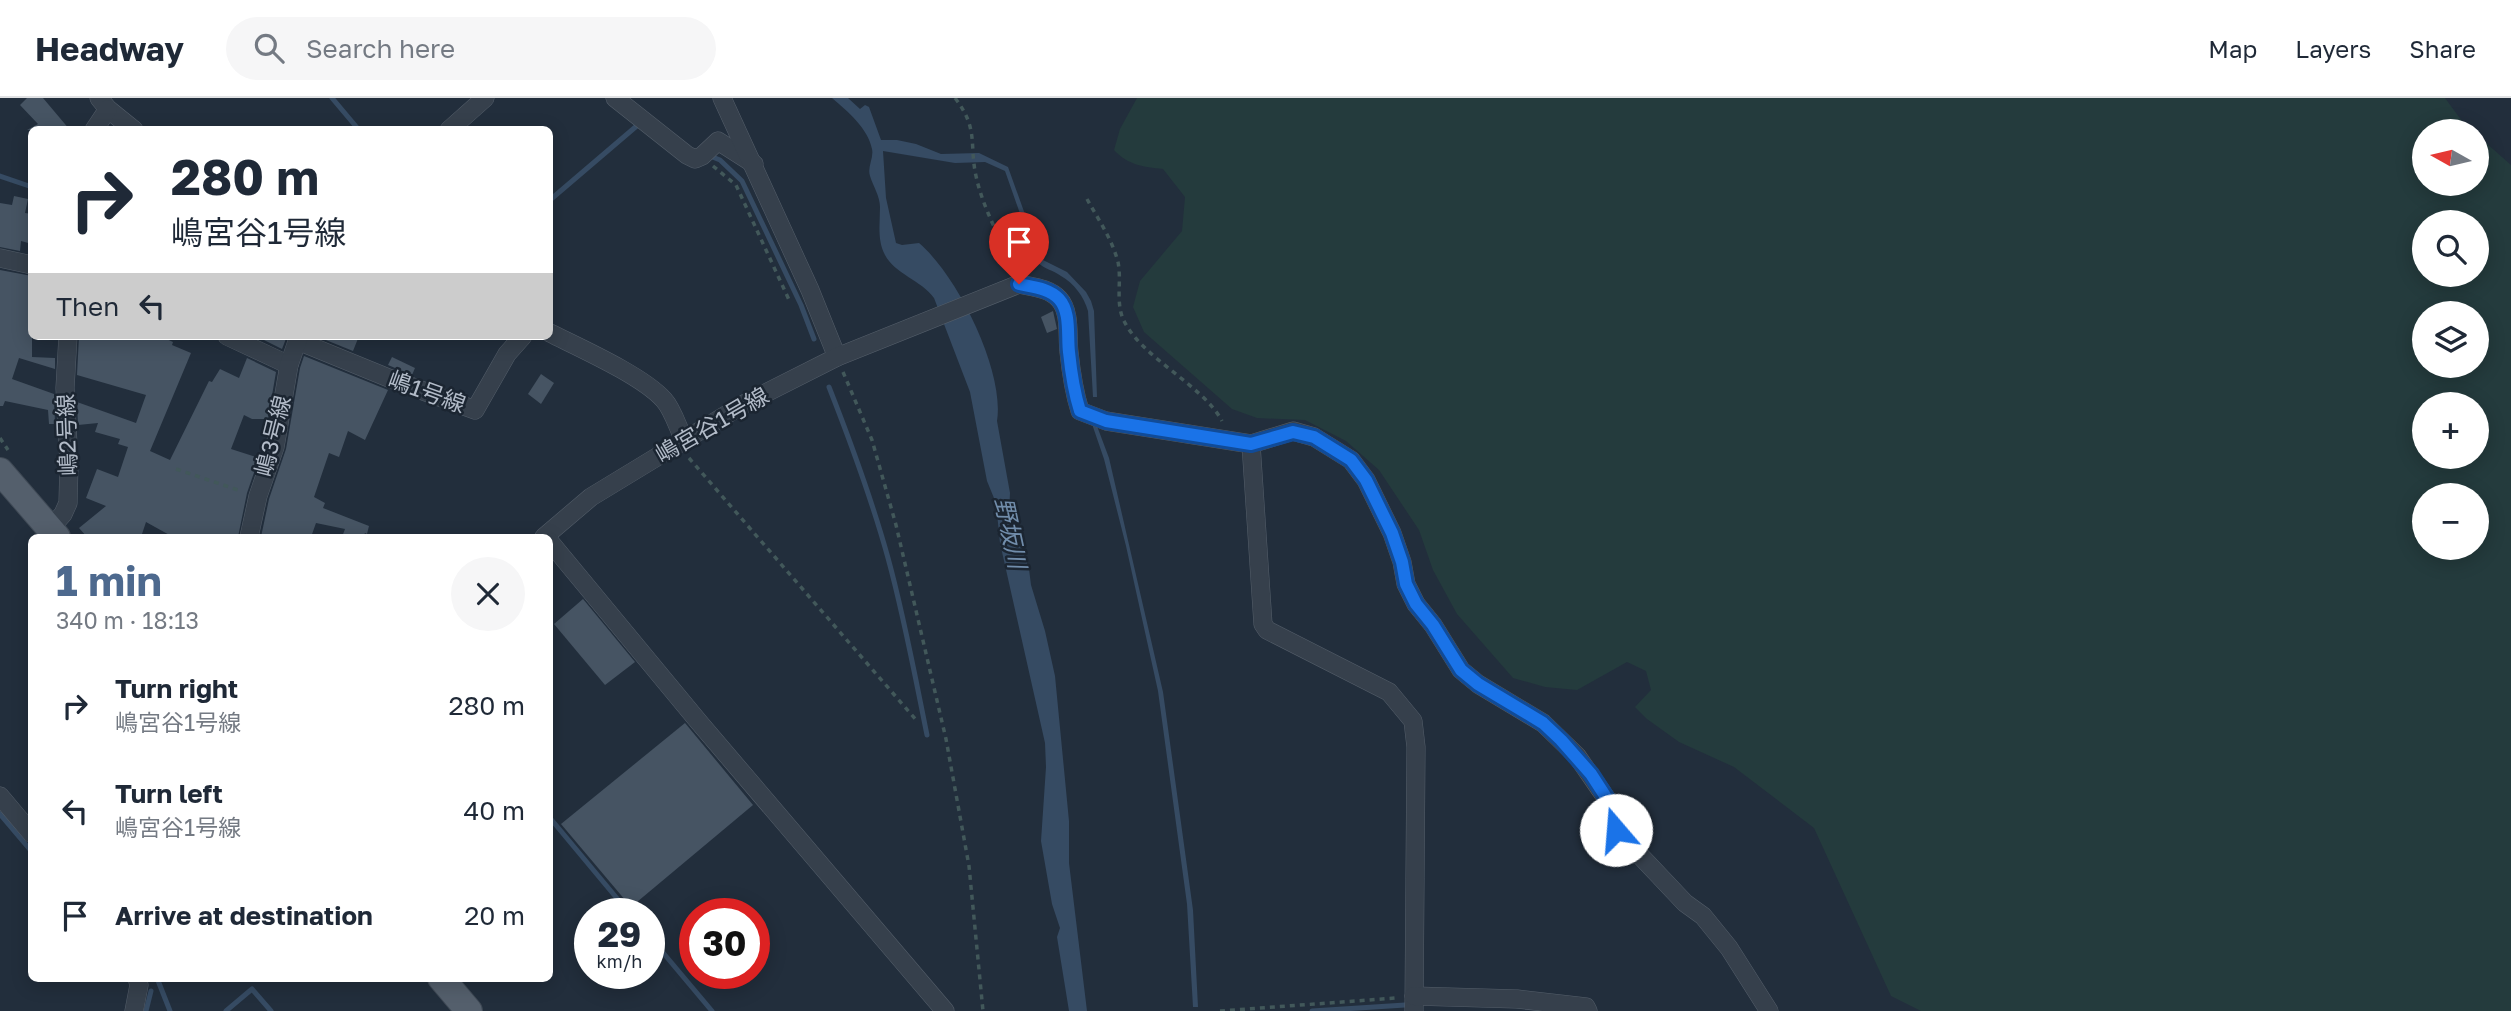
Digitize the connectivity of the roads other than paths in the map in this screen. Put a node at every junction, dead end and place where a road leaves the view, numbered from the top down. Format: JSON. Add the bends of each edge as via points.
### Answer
{"nodes":[{"id":1,"x":485,"y":98,"type":"edge"},
{"id":2,"x":615,"y":98,"type":"edge"},
{"id":3,"x":722,"y":98,"type":"edge"},
{"id":4,"x":103,"y":104,"type":"edge"},
{"id":5,"x":95,"y":126,"type":"edge"},
{"id":6,"x":129,"y":126,"type":"edge"},
{"id":7,"x":454,"y":126,"type":"edge"},
{"id":8,"x":754,"y":164,"type":"junction"},
{"id":9,"x":0,"y":258,"type":"edge"},
{"id":10,"x":28,"y":264,"type":"edge"},
{"id":11,"x":553,"y":335,"type":"edge"},
{"id":12,"x":68,"y":340,"type":"edge"},
{"id":13,"x":236,"y":340,"type":"edge"},
{"id":14,"x":298,"y":340,"type":"edge"},
{"id":15,"x":303,"y":340,"type":"edge"},
{"id":16,"x":519,"y":340,"type":"edge"},
{"id":17,"x":837,"y":358,"type":"junction"},
{"id":18,"x":289,"y":365,"type":"junction"},
{"id":19,"x":681,"y":442,"type":"junction"},
{"id":20,"x":1251,"y":444,"type":"junction"},
{"id":21,"x":0,"y":471,"type":"edge"},
{"id":22,"x":53,"y":533,"type":"edge"},
{"id":23,"x":249,"y":534,"type":"edge"},
{"id":24,"x":548,"y":534,"type":"edge"},
{"id":25,"x":553,"y":546,"type":"edge"},
{"id":26,"x":0,"y":796,"type":"edge"},
{"id":27,"x":28,"y":829,"type":"edge"},
{"id":28,"x":138,"y":982,"type":"edge"},
{"id":29,"x":444,"y":982,"type":"edge"},
{"id":30,"x":1414,"y":1004,"type":"edge"},
{"id":31,"x":134,"y":1011,"type":"edge"},
{"id":32,"x":468,"y":1011,"type":"edge"},
{"id":33,"x":945,"y":1011,"type":"edge"},
{"id":34,"x":1588,"y":1011,"type":"edge"},
{"id":35,"x":1769,"y":1011,"type":"edge"}],
"edges":[{"from":1,"to":7,"type":"street"},
{"from":2,"to":8,"type":"street","via":[[695,159],[718,141]]},
{"from":3,"to":8,"type":"street"},
{"from":4,"to":5,"type":"street"},
{"from":4,"to":6,"type":"street"},
{"from":8,"to":17,"type":"street"},
{"from":9,"to":10,"type":"street"},
{"from":11,"to":19,"type":"street","via":[[645,384],[665,401]]},
{"from":12,"to":22,"type":"street","name":"嶋2号線","via":[[68,503]]},
{"from":13,"to":18,"type":"street"},
{"from":14,"to":18,"type":"street","name":"嶋3号線"},
{"from":15,"to":16,"type":"street","name":"嶋1号線","via":[[475,411]]},
{"from":17,"to":19,"type":"street","name":"嶋宮谷1号線","via":[[744,404]]},
{"from":17,"to":20,"type":"street","name":"嶋宮谷1号線","via":[[1019,284],[1042,288],[1060,300],[1068,321],[1080,411],[1106,421]]},
{"from":18,"to":23,"type":"street","name":"嶋3号線","via":[[275,447]]},
{"from":19,"to":24,"type":"street","name":"嶋宮谷1号線","via":[[591,497]]},
{"from":20,"to":30,"type":"street","via":[[1263,624],[1389,692],[1413,721]]},
{"from":20,"to":35,"type":"street","via":[[1293,432],[1314,437],[1351,460],[1392,533],[1416,604],[1461,670],[1543,723],[1577,756],[1613,808],[1616,830],[1703,916]]},
{"from":21,"to":22,"type":"main road"},
{"from":25,"to":33,"type":"street"},
{"from":26,"to":27,"type":"street"},
{"from":28,"to":31,"type":"street"},
{"from":29,"to":32,"type":"main road"},
{"from":30,"to":34,"type":"street","via":[[1517,999],[1586,1007]]}]}
